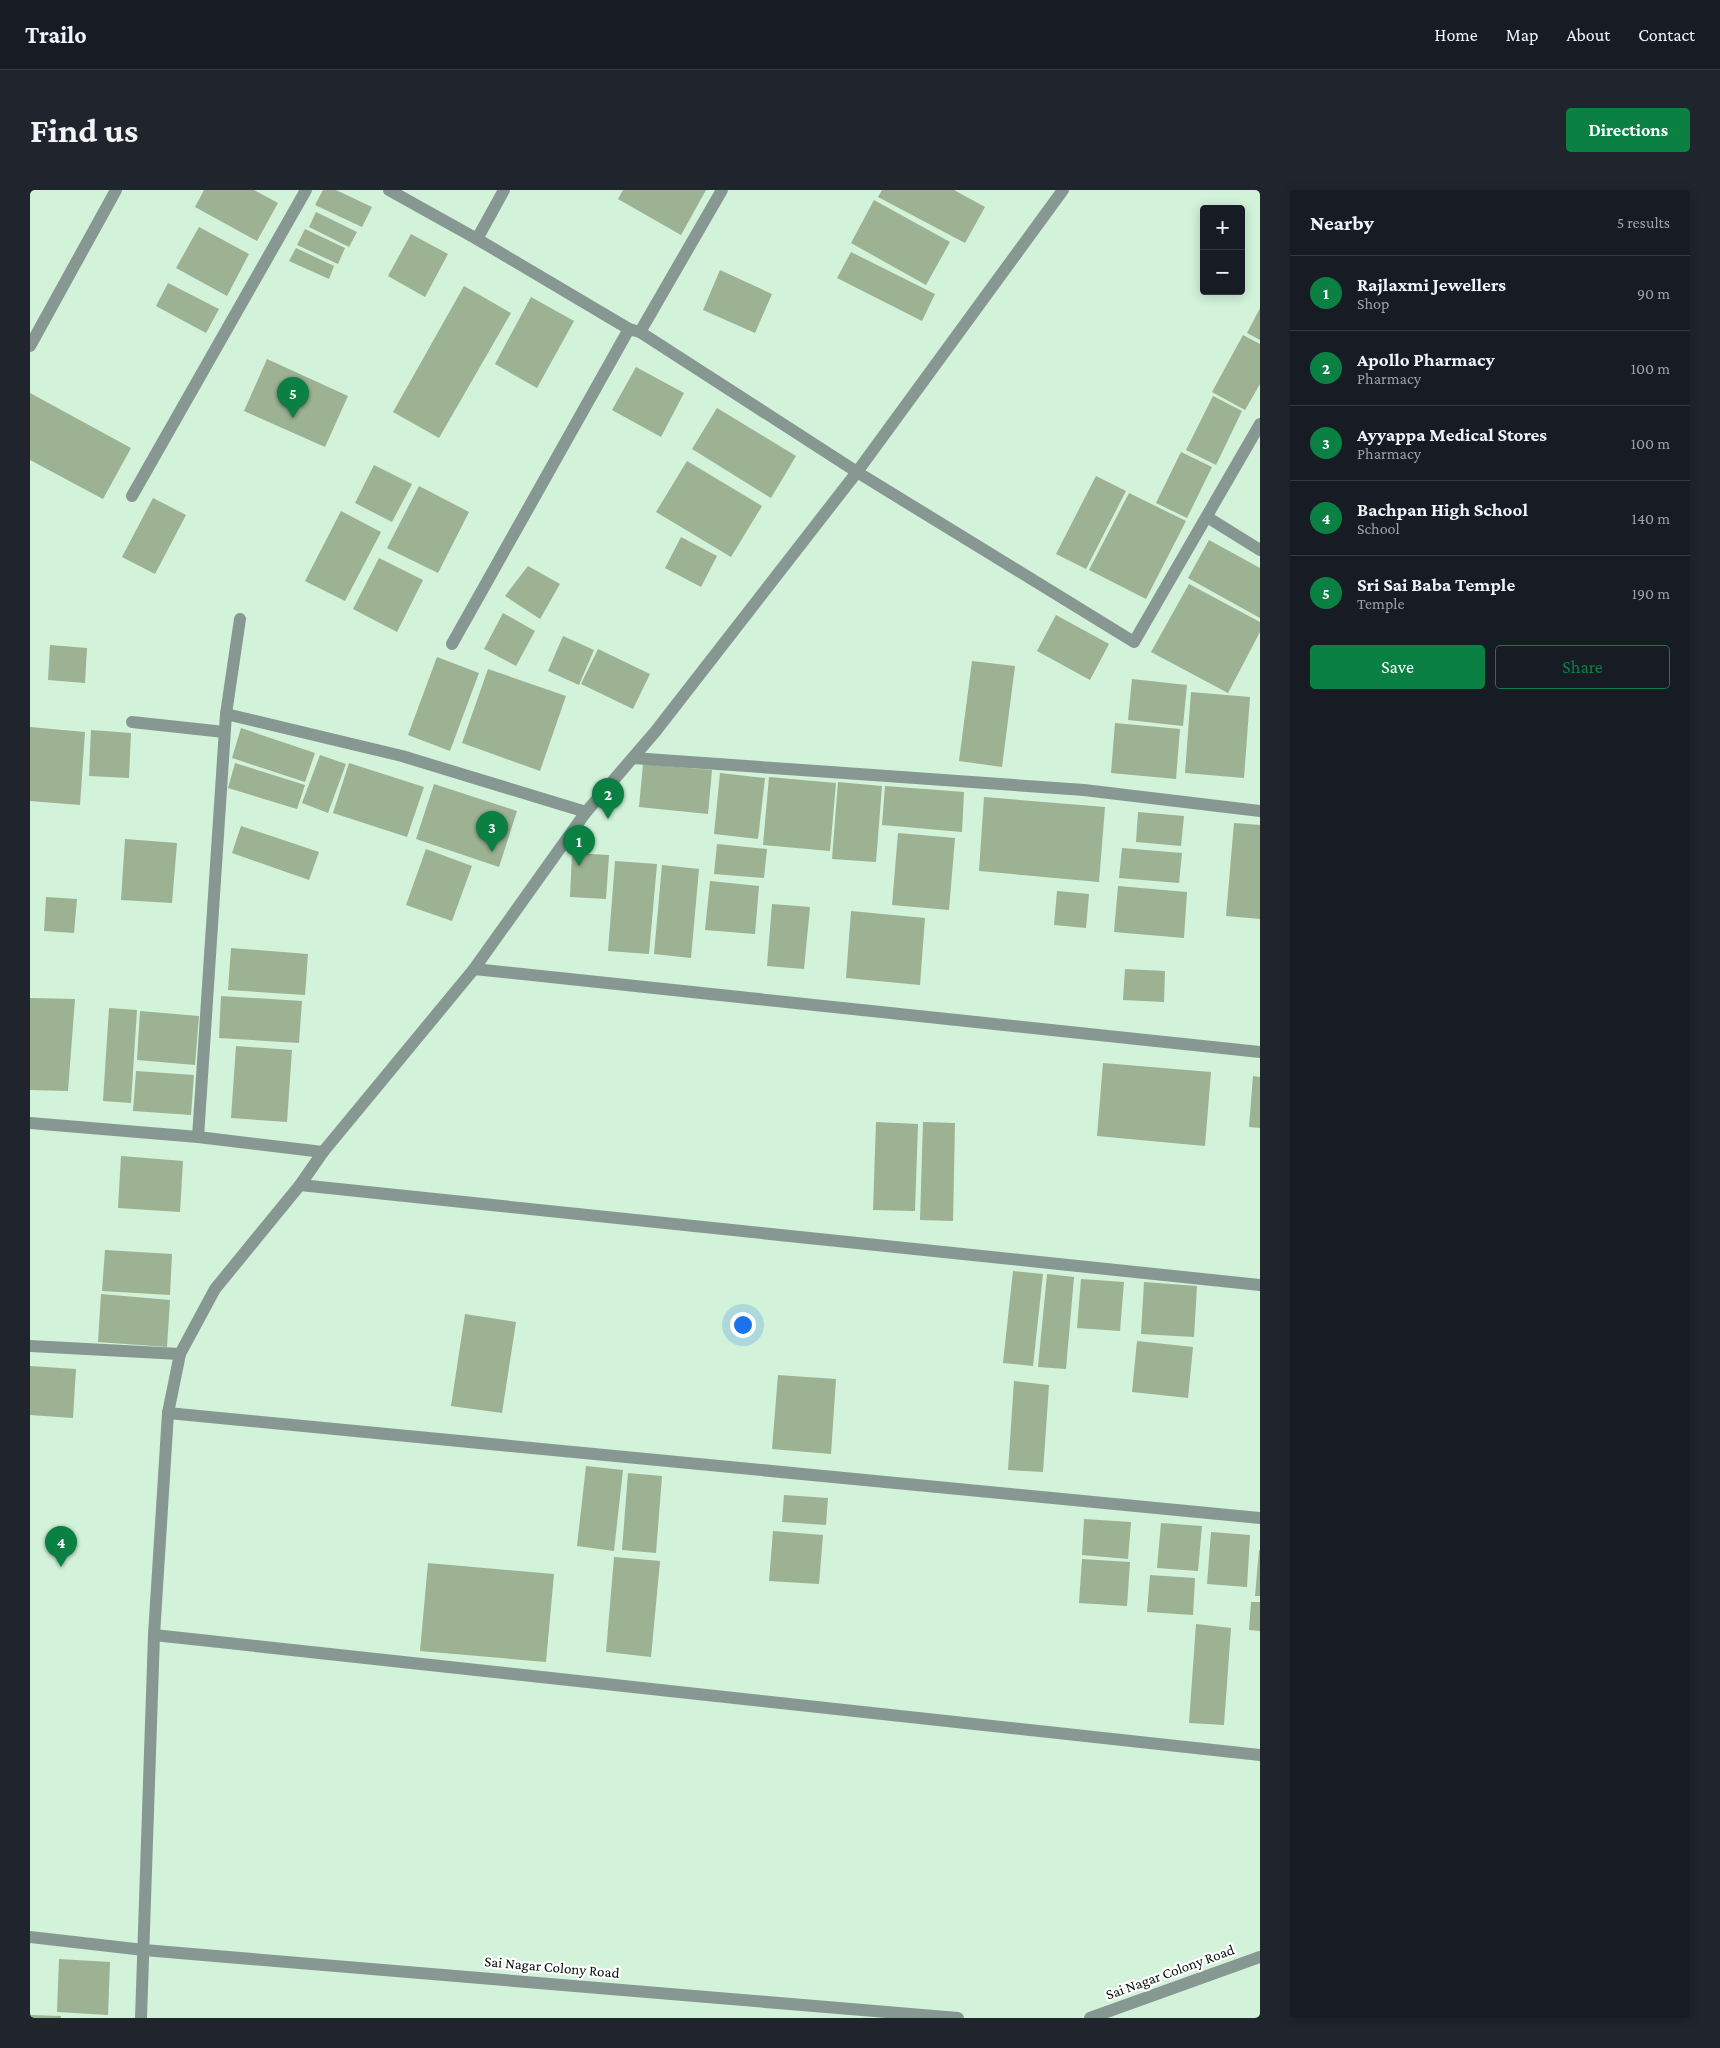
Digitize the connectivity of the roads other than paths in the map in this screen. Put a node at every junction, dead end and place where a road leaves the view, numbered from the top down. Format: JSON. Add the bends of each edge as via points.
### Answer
{"nodes":[{"id":1,"x":116,"y":190,"type":"edge"},
{"id":2,"x":306,"y":190,"type":"edge"},
{"id":3,"x":389,"y":190,"type":"edge"},
{"id":4,"x":504,"y":190,"type":"edge"},
{"id":5,"x":722,"y":190,"type":"edge"},
{"id":6,"x":1063,"y":190,"type":"edge"},
{"id":7,"x":476,"y":239,"type":"junction"},
{"id":8,"x":634,"y":331,"type":"junction"},
{"id":9,"x":30,"y":346,"type":"edge"},
{"id":10,"x":1260,"y":424,"type":"edge"},
{"id":11,"x":857,"y":472,"type":"junction"},
{"id":12,"x":132,"y":496,"type":"dead end"},
{"id":13,"x":1207,"y":517,"type":"junction"},
{"id":14,"x":1260,"y":550,"type":"edge"},
{"id":15,"x":240,"y":620,"type":"dead end"},
{"id":16,"x":452,"y":644,"type":"dead end"},
{"id":17,"x":226,"y":714,"type":"junction"},
{"id":18,"x":132,"y":722,"type":"dead end"},
{"id":19,"x":224,"y":732,"type":"junction"},
{"id":20,"x":633,"y":758,"type":"junction"},
{"id":21,"x":1260,"y":811,"type":"edge"},
{"id":22,"x":586,"y":812,"type":"junction"},
{"id":23,"x":474,"y":969,"type":"junction"},
{"id":24,"x":1260,"y":1052,"type":"edge"},
{"id":25,"x":30,"y":1123,"type":"edge"},
{"id":26,"x":198,"y":1137,"type":"junction"},
{"id":27,"x":323,"y":1152,"type":"junction"},
{"id":28,"x":300,"y":1185,"type":"junction"},
{"id":29,"x":1260,"y":1285,"type":"edge"},
{"id":30,"x":30,"y":1346,"type":"edge"},
{"id":31,"x":180,"y":1354,"type":"junction"},
{"id":32,"x":168,"y":1414,"type":"junction"},
{"id":33,"x":1260,"y":1518,"type":"edge"},
{"id":34,"x":154,"y":1635,"type":"junction"},
{"id":35,"x":1260,"y":1755,"type":"edge"},
{"id":36,"x":30,"y":1937,"type":"edge"},
{"id":37,"x":144,"y":1950,"type":"junction"},
{"id":38,"x":1260,"y":1957,"type":"edge"},
{"id":39,"x":826,"y":2012,"type":"edge"},
{"id":40,"x":141,"y":2018,"type":"edge"},
{"id":41,"x":958,"y":2018,"type":"edge"},
{"id":42,"x":1090,"y":2018,"type":"edge"}],
"edges":[{"from":1,"to":9,"type":"street"},
{"from":2,"to":12,"type":"street"},
{"from":3,"to":7,"type":"street"},
{"from":4,"to":7,"type":"street"},
{"from":5,"to":8,"type":"street"},
{"from":6,"to":11,"type":"street"},
{"from":7,"to":8,"type":"street"},
{"from":8,"to":11,"type":"street"},
{"from":8,"to":16,"type":"street"},
{"from":10,"to":13,"type":"street"},
{"from":11,"to":13,"type":"street","via":[[1134,642]]},
{"from":11,"to":20,"type":"street"},
{"from":13,"to":14,"type":"street"},
{"from":15,"to":17,"type":"street"},
{"from":17,"to":19,"type":"street"},
{"from":17,"to":22,"type":"street","via":[[402,756]]},
{"from":18,"to":19,"type":"street"},
{"from":19,"to":26,"type":"street"},
{"from":20,"to":21,"type":"street","via":[[1084,790]]},
{"from":20,"to":22,"type":"street"},
{"from":22,"to":23,"type":"street"},
{"from":23,"to":24,"type":"street"},
{"from":23,"to":27,"type":"street"},
{"from":25,"to":26,"type":"street"},
{"from":26,"to":27,"type":"street"},
{"from":27,"to":28,"type":"street"},
{"from":28,"to":29,"type":"street"},
{"from":28,"to":31,"type":"street","via":[[215,1289]]},
{"from":30,"to":31,"type":"street"},
{"from":31,"to":32,"type":"street"},
{"from":32,"to":33,"type":"street"},
{"from":32,"to":34,"type":"street"},
{"from":34,"to":35,"type":"street"},
{"from":34,"to":37,"type":"street"},
{"from":36,"to":37,"type":"street","name":"Sai Nagar Colony Road"},
{"from":37,"to":39,"type":"street","name":"Sai Nagar Colony Road"},
{"from":37,"to":40,"type":"street"},
{"from":38,"to":42,"type":"street","name":"Sai Nagar Colony Road"},
{"from":39,"to":41,"type":"street","name":"Sai Nagar Colony Road"}]}
